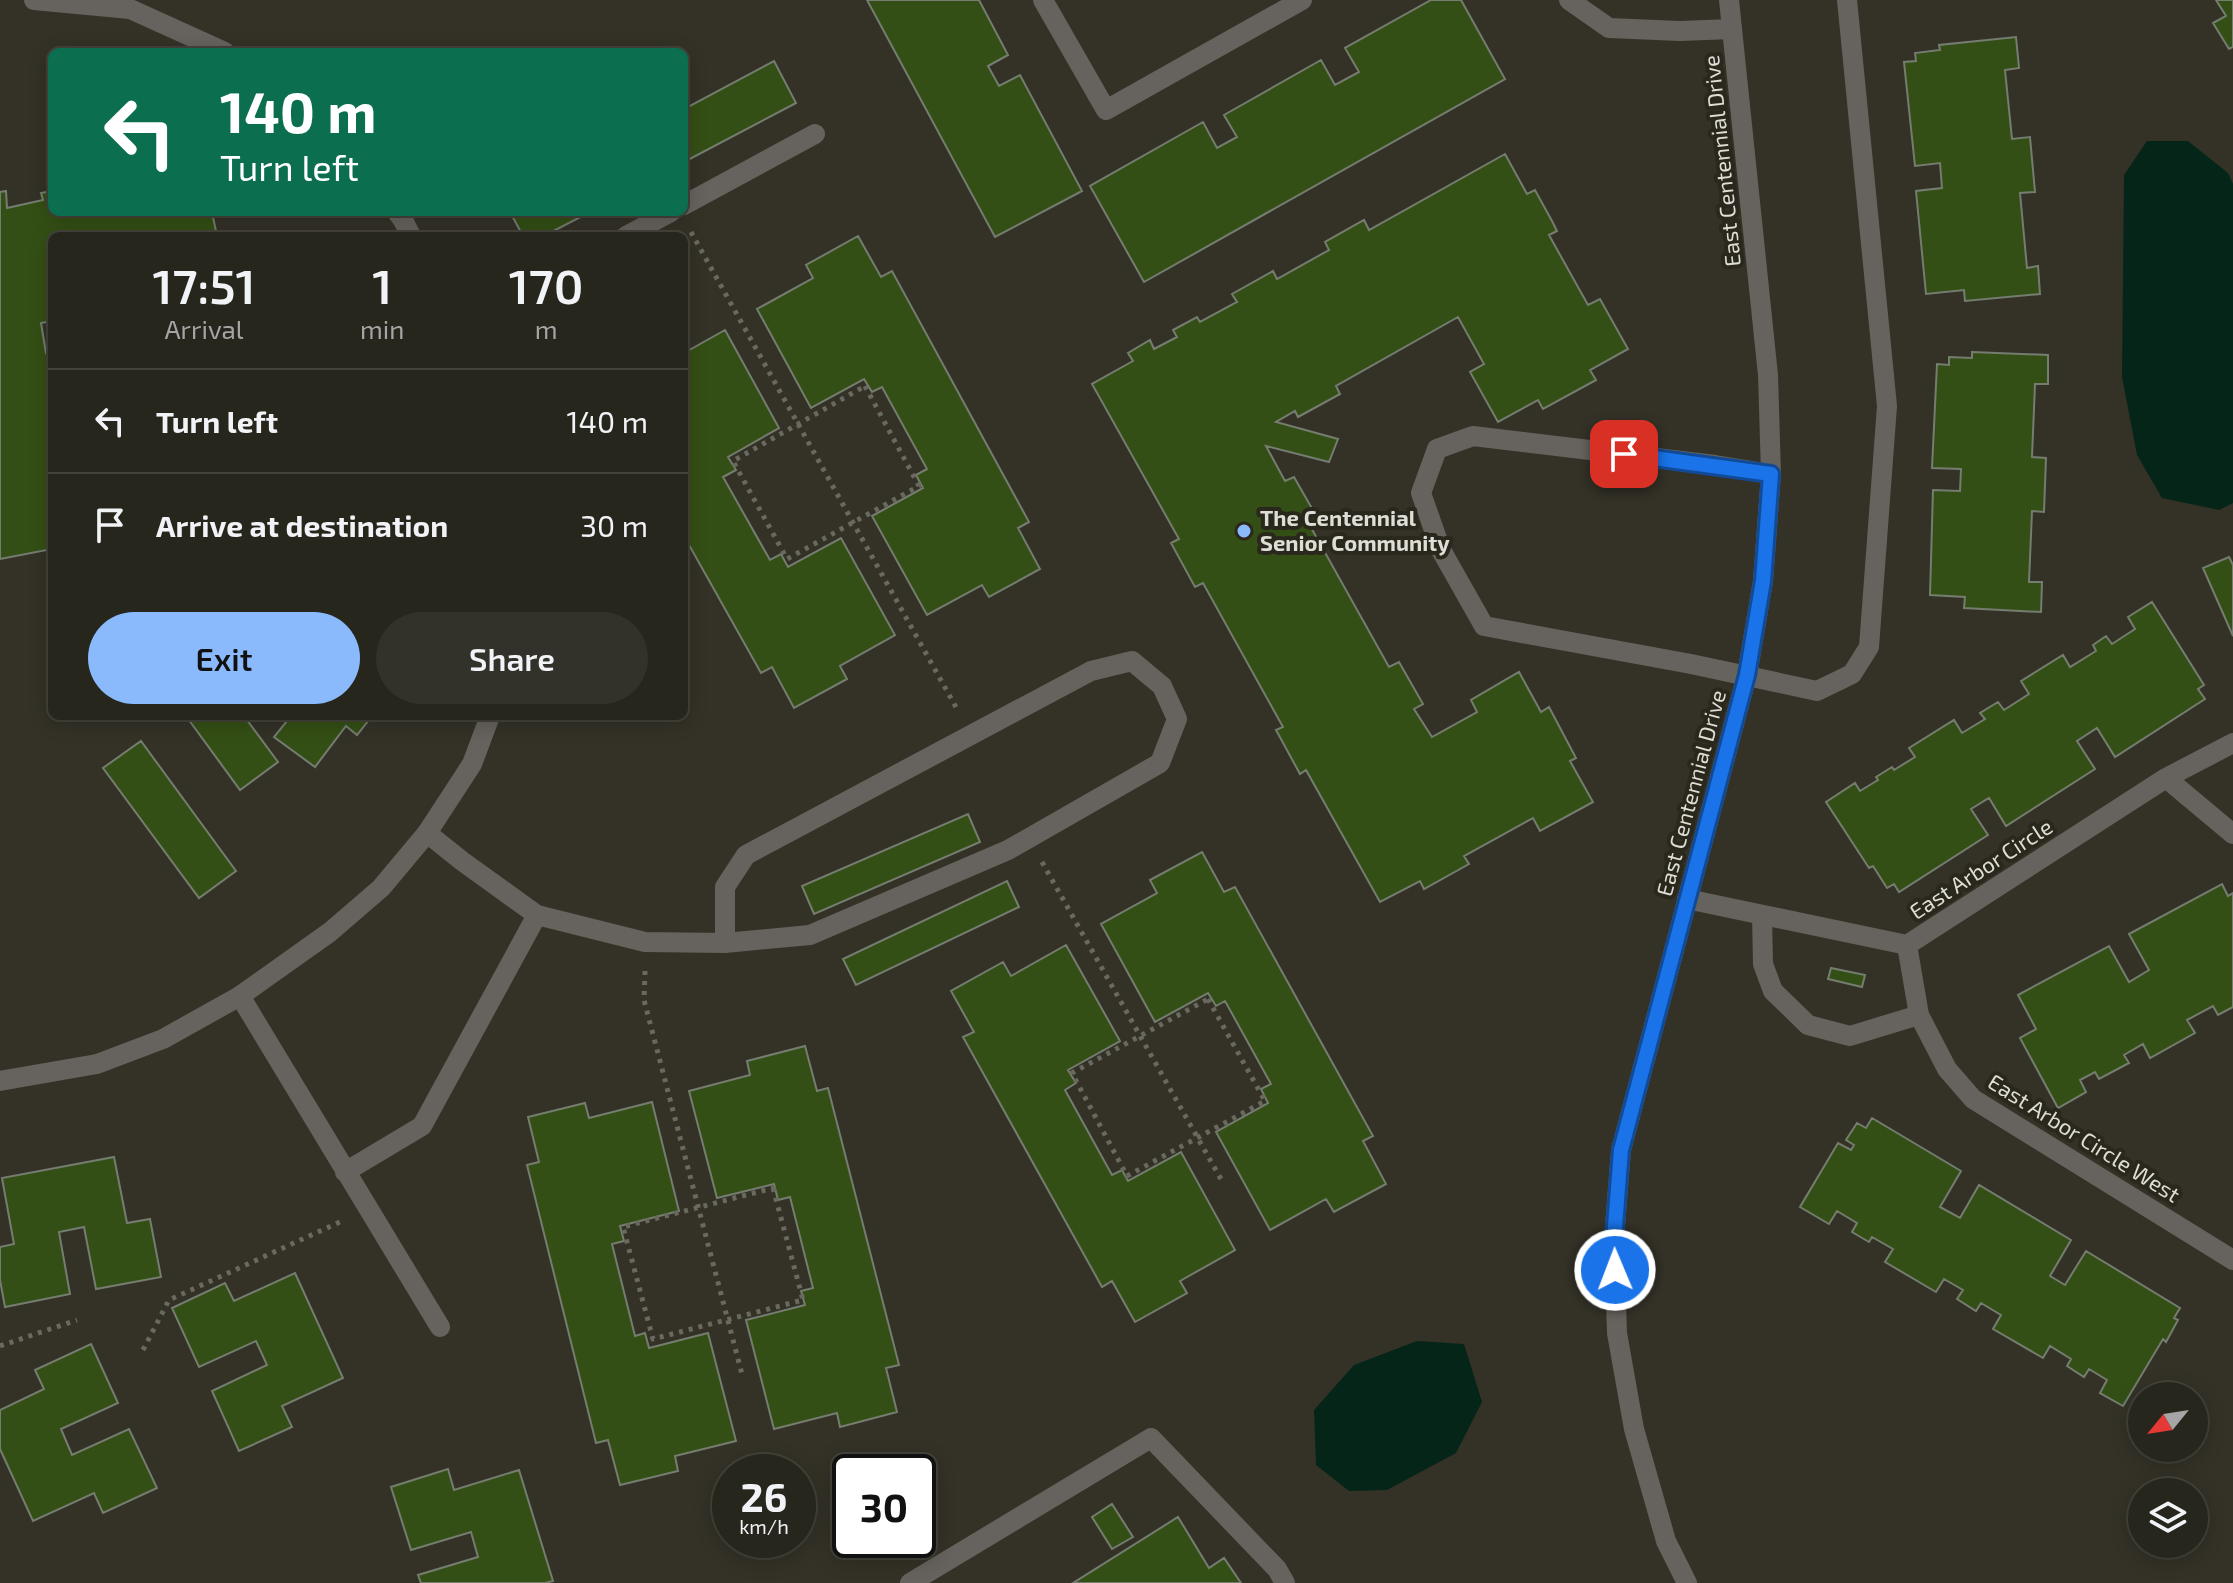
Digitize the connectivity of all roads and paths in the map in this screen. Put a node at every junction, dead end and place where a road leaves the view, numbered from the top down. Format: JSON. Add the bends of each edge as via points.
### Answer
{"nodes":[{"id":1,"x":34,"y":0,"type":"edge"},
{"id":2,"x":1043,"y":0,"type":"edge"},
{"id":3,"x":1302,"y":0,"type":"edge"},
{"id":4,"x":1569,"y":0,"type":"edge"},
{"id":5,"x":1729,"y":0,"type":"edge"},
{"id":6,"x":1847,"y":0,"type":"edge"},
{"id":7,"x":1732,"y":29,"type":"junction"},
{"id":8,"x":216,"y":48,"type":"edge"},
{"id":9,"x":815,"y":134,"type":"dead end"},
{"id":10,"x":688,"y":214,"type":"edge"},
{"id":11,"x":664,"y":216,"type":"edge"},
{"id":12,"x":687,"y":216,"type":"edge"},
{"id":13,"x":634,"y":232,"type":"edge"},
{"id":14,"x":798,"y":424,"type":"junction"},
{"id":15,"x":1771,"y":474,"type":"junction"},
{"id":16,"x":853,"y":522,"type":"junction"},
{"id":17,"x":1747,"y":675,"type":"junction"},
{"id":18,"x":488,"y":720,"type":"edge"},
{"id":19,"x":971,"y":734,"type":"junction"},
{"id":20,"x":2233,"y":743,"type":"edge"},
{"id":21,"x":2166,"y":778,"type":"junction"},
{"id":22,"x":427,"y":833,"type":"junction"},
{"id":23,"x":2233,"y":834,"type":"edge"},
{"id":24,"x":1029,"y":839,"type":"junction"},
{"id":25,"x":1687,"y":899,"type":"junction"},
{"id":26,"x":537,"y":915,"type":"junction"},
{"id":27,"x":1762,"y":916,"type":"junction"},
{"id":28,"x":725,"y":943,"type":"junction"},
{"id":29,"x":1907,"y":945,"type":"junction"},
{"id":30,"x":240,"y":996,"type":"junction"},
{"id":31,"x":644,"y":1000,"type":"dead end"},
{"id":32,"x":1919,"y":1015,"type":"junction"},
{"id":33,"x":1140,"y":1036,"type":"junction"},
{"id":34,"x":0,"y":1081,"type":"edge"},
{"id":35,"x":1197,"y":1138,"type":"junction"},
{"id":36,"x":345,"y":1172,"type":"junction"},
{"id":37,"x":1222,"y":1181,"type":"dead end"},
{"id":38,"x":698,"y":1208,"type":"junction"},
{"id":39,"x":369,"y":1209,"type":"junction"},
{"id":40,"x":2233,"y":1260,"type":"edge"},
{"id":41,"x":728,"y":1319,"type":"junction"},
{"id":42,"x":77,"y":1320,"type":"dead end"},
{"id":43,"x":440,"y":1327,"type":"dead end"},
{"id":44,"x":0,"y":1346,"type":"edge"},
{"id":45,"x":143,"y":1350,"type":"dead end"},
{"id":46,"x":743,"y":1378,"type":"dead end"},
{"id":47,"x":910,"y":1583,"type":"edge"},
{"id":48,"x":1285,"y":1583,"type":"edge"},
{"id":49,"x":1687,"y":1583,"type":"edge"}],
"edges":[{"from":1,"to":8,"type":"street","via":[[130,9]]},
{"from":2,"to":3,"type":"street","via":[[1106,110]]},
{"from":4,"to":7,"type":"street","via":[[1609,28]]},
{"from":5,"to":7,"type":"street","name":"East Centennial Drive"},
{"from":6,"to":17,"type":"street","via":[[1887,406],[1869,647],[1852,674],[1817,691]]},
{"from":7,"to":15,"type":"street","name":"East Centennial Drive","via":[[1768,375]]},
{"from":9,"to":10,"type":"street"},
{"from":11,"to":13,"type":"street"},
{"from":12,"to":14,"type":"path"},
{"from":14,"to":16,"type":"path"},
{"from":14,"to":16,"type":"path","via":[[733,461],[787,559]]},
{"from":14,"to":16,"type":"path","via":[[865,386],[919,486]]},
{"from":15,"to":17,"type":"street","name":"East Centennial Drive","via":[[1763,581]]},
{"from":15,"to":17,"type":"street","via":[[1473,436],[1437,449],[1421,493],[1441,550],[1484,626]]},
{"from":16,"to":19,"type":"path"},
{"from":17,"to":25,"type":"street","name":"East Centennial Drive"},
{"from":18,"to":22,"type":"street","via":[[472,764]]},
{"from":19,"to":24,"type":"street","via":[[1091,671],[1132,661],[1162,686],[1177,719],[1160,763]]},
{"from":19,"to":28,"type":"street","via":[[746,855],[725,887]]},
{"from":20,"to":21,"type":"street","name":"East Arbor Circle"},
{"from":21,"to":23,"type":"street"},
{"from":21,"to":29,"type":"street","name":"East Arbor Circle"},
{"from":22,"to":26,"type":"street"},
{"from":22,"to":30,"type":"street","via":[[381,888]]},
{"from":24,"to":28,"type":"street","via":[[810,935]]},
{"from":24,"to":33,"type":"path"},
{"from":25,"to":27,"type":"street","name":"East Arbor Circle"},
{"from":25,"to":49,"type":"street","name":"East Centennial Drive","via":[[1621,1150],[1614,1239],[1617,1333],[1634,1429],[1666,1541]]},
{"from":26,"to":28,"type":"street","via":[[645,942]]},
{"from":26,"to":36,"type":"street","via":[[422,1126]]},
{"from":27,"to":29,"type":"street","name":"East Arbor Circle"},
{"from":27,"to":32,"type":"street","via":[[1763,964],[1773,991],[1808,1025],[1850,1036]]},
{"from":29,"to":32,"type":"street","name":"East Arbor Circle West"},
{"from":30,"to":34,"type":"street","via":[[163,1039],[97,1064]]},
{"from":30,"to":36,"type":"street"},
{"from":31,"to":38,"type":"path"},
{"from":32,"to":40,"type":"street","name":"East Arbor Circle West","via":[[1947,1069],[1973,1099]]},
{"from":33,"to":35,"type":"path"},
{"from":33,"to":35,"type":"path","via":[[1208,999],[1244,1063],[1265,1101]]},
{"from":33,"to":35,"type":"path","via":[[1072,1073],[1127,1176]]},
{"from":35,"to":37,"type":"path"},
{"from":36,"to":39,"type":"street"},
{"from":38,"to":41,"type":"path"},
{"from":38,"to":41,"type":"path","via":[[773,1188],[803,1300]]},
{"from":38,"to":41,"type":"path","via":[[623,1227],[653,1339]]},
{"from":39,"to":43,"type":"street"},
{"from":39,"to":45,"type":"path","via":[[169,1300]]},
{"from":41,"to":46,"type":"path"},
{"from":42,"to":44,"type":"path"},
{"from":47,"to":48,"type":"street","via":[[1151,1438]]}]}
